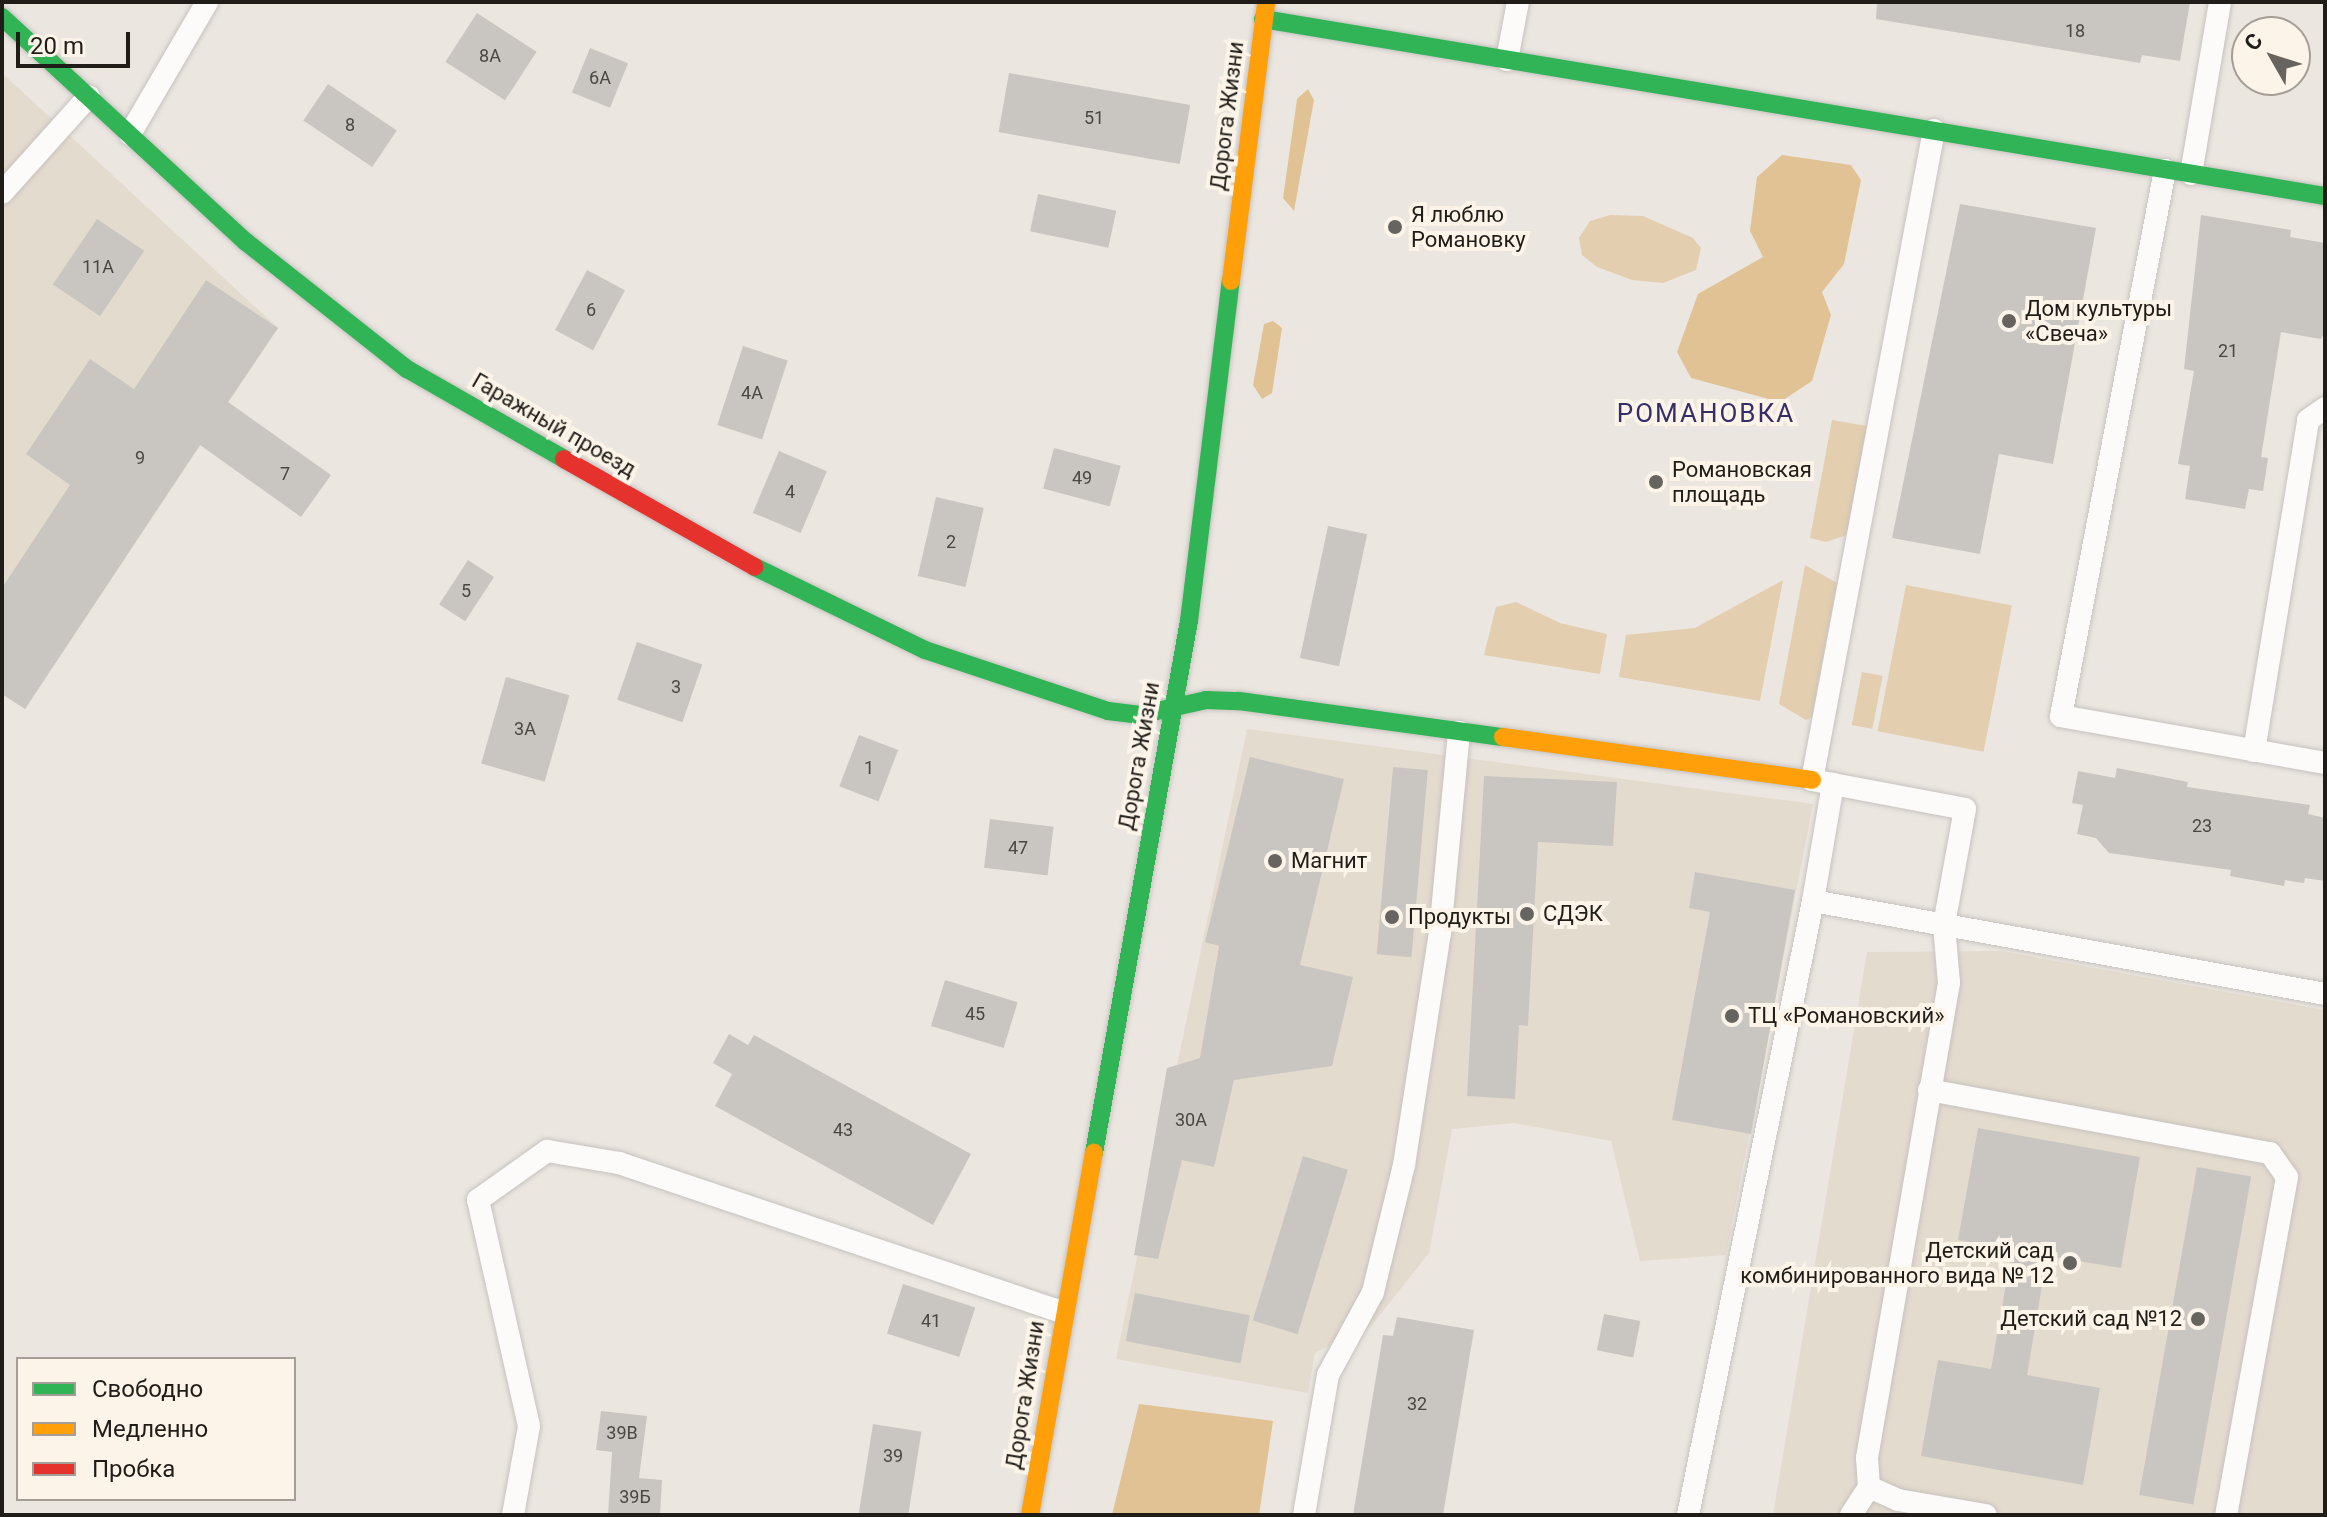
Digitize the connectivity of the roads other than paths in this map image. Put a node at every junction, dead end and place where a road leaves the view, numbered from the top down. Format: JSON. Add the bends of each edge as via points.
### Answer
{"nodes":[{"id":1,"x":207,"y":2,"type":"edge"},
{"id":2,"x":1518,"y":2,"type":"edge"},
{"id":3,"x":2220,"y":2,"type":"edge"},
{"id":4,"x":1265,"y":10,"type":"edge"},
{"id":5,"x":2,"y":17,"type":"edge"},
{"id":6,"x":1507,"y":60,"type":"junction"},
{"id":7,"x":89,"y":96,"type":"junction"},
{"id":8,"x":1934,"y":130,"type":"junction"},
{"id":9,"x":130,"y":134,"type":"junction"},
{"id":10,"x":2165,"y":170,"type":"junction"},
{"id":11,"x":2191,"y":174,"type":"junction"},
{"id":12,"x":2,"y":193,"type":"edge"},
{"id":13,"x":2325,"y":196,"type":"edge"},
{"id":14,"x":2325,"y":408,"type":"edge"},
{"id":15,"x":1172,"y":708,"type":"junction"},
{"id":16,"x":1459,"y":732,"type":"junction"},
{"id":17,"x":2254,"y":751,"type":"junction"},
{"id":18,"x":2325,"y":763,"type":"edge"},
{"id":19,"x":1822,"y":782,"type":"junction"},
{"id":20,"x":1813,"y":901,"type":"junction"},
{"id":21,"x":1944,"y":925,"type":"junction"},
{"id":22,"x":2325,"y":994,"type":"edge"},
{"id":23,"x":1929,"y":1090,"type":"junction"},
{"id":24,"x":1063,"y":1312,"type":"junction"},
{"id":25,"x":1869,"y":1487,"type":"junction"},
{"id":26,"x":513,"y":1515,"type":"edge"},
{"id":27,"x":1030,"y":1515,"type":"edge"},
{"id":28,"x":1304,"y":1515,"type":"edge"},
{"id":29,"x":1688,"y":1515,"type":"edge"},
{"id":30,"x":1851,"y":1515,"type":"edge"},
{"id":31,"x":1986,"y":1515,"type":"edge"},
{"id":32,"x":2226,"y":1515,"type":"edge"}],
"edges":[{"from":1,"to":9,"type":"lane"},
{"from":2,"to":6,"type":"lane"},
{"from":3,"to":11,"type":"lane"},
{"from":4,"to":6,"type":"street"},
{"from":4,"to":15,"type":"street","name":"Дорога Жизни","via":[[1189,621]]},
{"from":5,"to":7,"type":"street","name":"Гаражный проезд"},
{"from":6,"to":8,"type":"street"},
{"from":7,"to":9,"type":"street","name":"Гаражный проезд"},
{"from":7,"to":12,"type":"lane"},
{"from":8,"to":10,"type":"street"},
{"from":8,"to":19,"type":"lane"},
{"from":9,"to":15,"type":"street","name":"Гаражный проезд","via":[[246,242],[407,369],[748,564],[925,650],[1057,699],[1139,715]]},
{"from":10,"to":11,"type":"street"},
{"from":10,"to":17,"type":"lane","via":[[2061,716]]},
{"from":11,"to":13,"type":"street"},
{"from":14,"to":17,"type":"lane","via":[[2308,420]]},
{"from":15,"to":16,"type":"street","name":"Гаражный проезд","via":[[1239,701]]},
{"from":15,"to":24,"type":"street","name":"Дорога Жизни"},
{"from":16,"to":19,"type":"street","name":"Гаражный проезд"},
{"from":16,"to":28,"type":"lane","via":[[1440,933],[1404,1165],[1373,1292],[1328,1375]]},
{"from":17,"to":18,"type":"lane"},
{"from":19,"to":20,"type":"lane"},
{"from":19,"to":21,"type":"lane","via":[[1965,809]]},
{"from":20,"to":21,"type":"lane"},
{"from":20,"to":29,"type":"lane"},
{"from":21,"to":22,"type":"lane"},
{"from":21,"to":23,"type":"lane","via":[[1949,983]]},
{"from":23,"to":25,"type":"lane","via":[[1867,1458]]},
{"from":23,"to":32,"type":"lane","via":[[2270,1153],[2287,1177]]},
{"from":24,"to":26,"type":"lane","via":[[619,1163],[547,1151],[478,1200],[529,1426]]},
{"from":24,"to":27,"type":"street","name":"Дорога Жизни"},
{"from":25,"to":30,"type":"lane"},
{"from":25,"to":31,"type":"lane","via":[[1898,1500]]}]}
